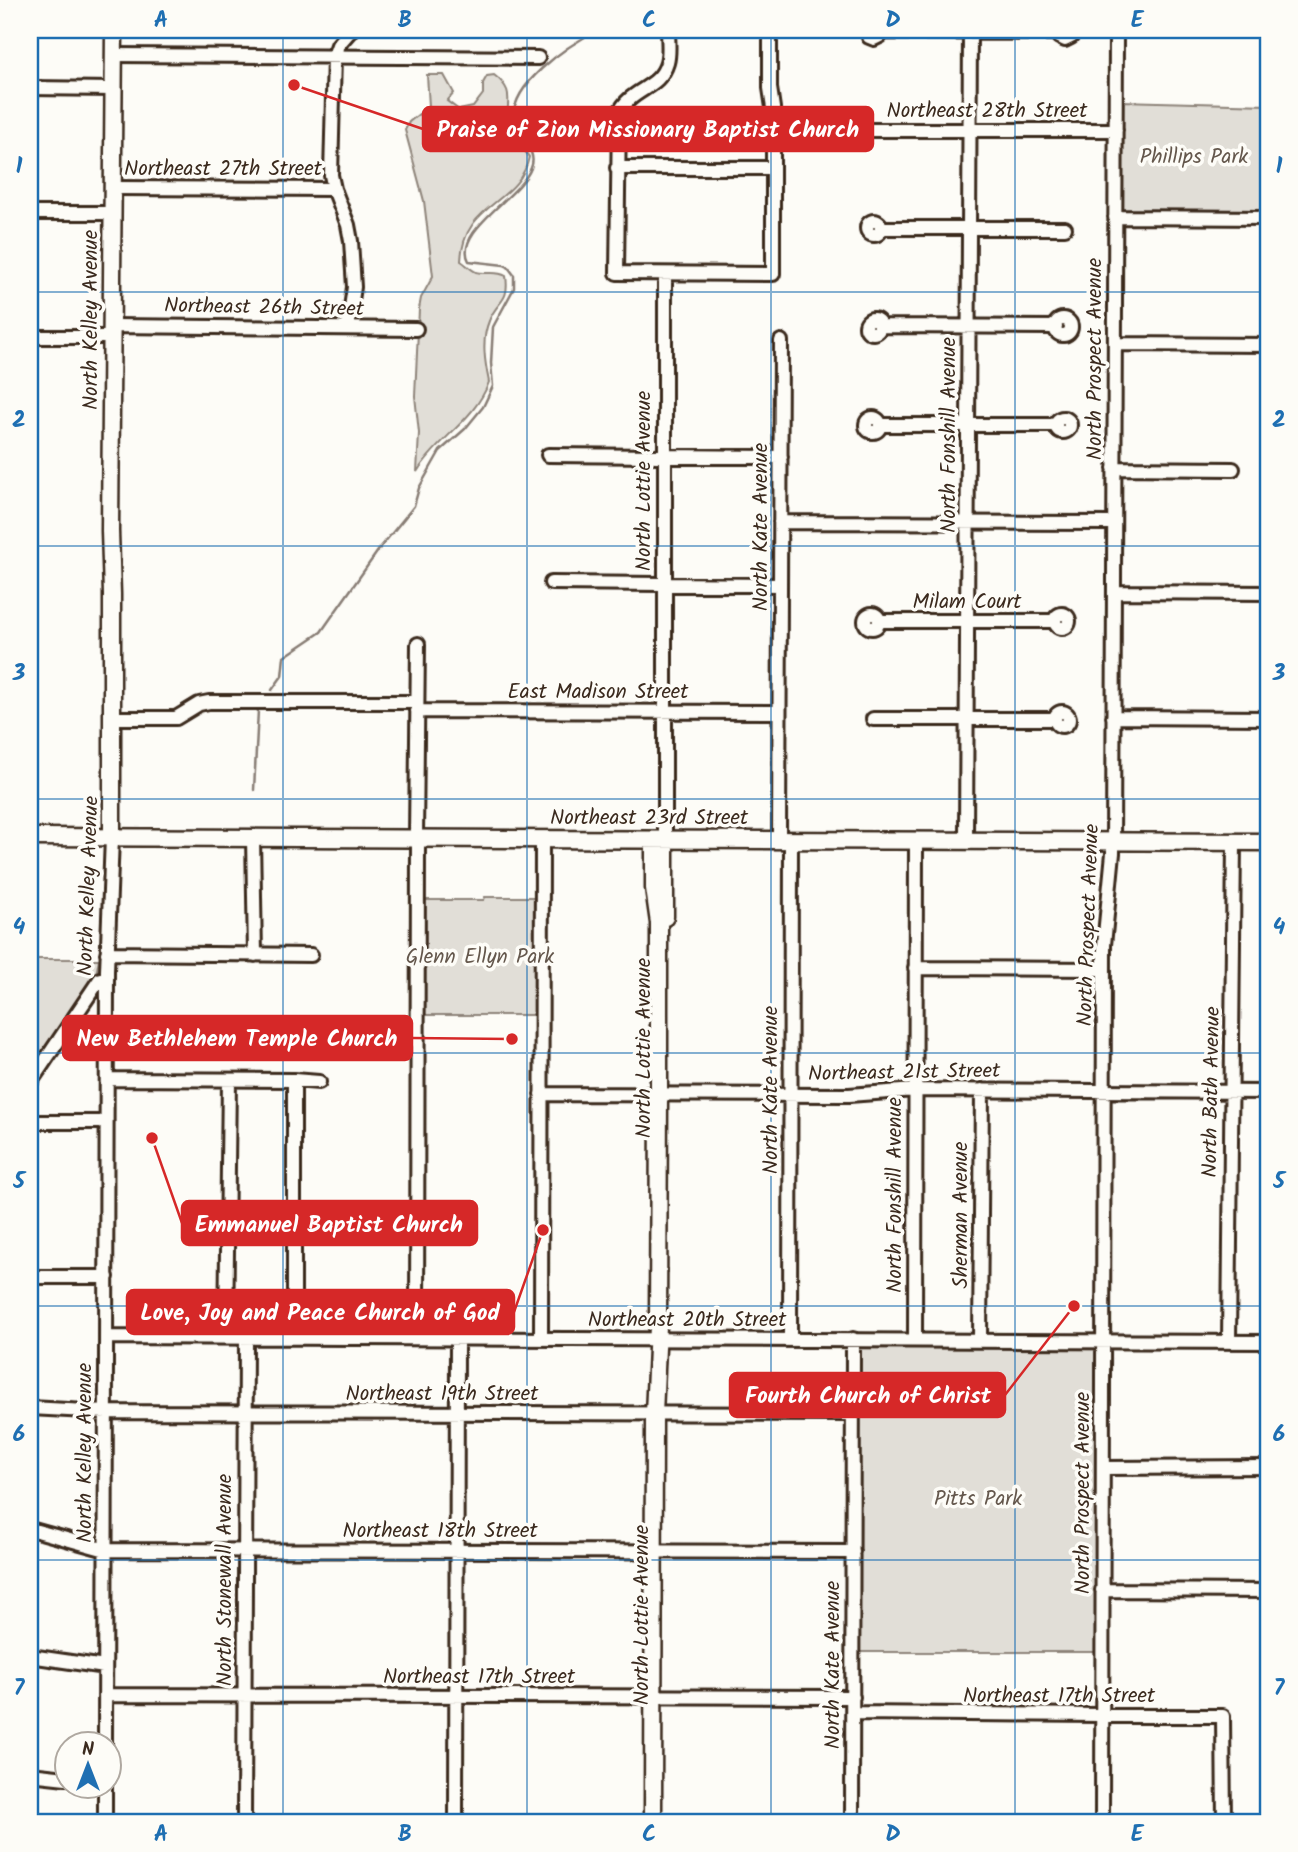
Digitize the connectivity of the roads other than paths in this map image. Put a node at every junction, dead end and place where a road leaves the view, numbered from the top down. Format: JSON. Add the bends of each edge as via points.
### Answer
{"nodes":[{"id":1,"x":114,"y":30,"type":"edge"},
{"id":2,"x":351,"y":30,"type":"edge"},
{"id":3,"x":668,"y":30,"type":"edge"},
{"id":4,"x":770,"y":30,"type":"edge"},
{"id":5,"x":868,"y":30,"type":"edge"},
{"id":6,"x":1071,"y":30,"type":"edge"},
{"id":7,"x":1116,"y":30,"type":"edge"},
{"id":8,"x":881,"y":31,"type":"edge"},
{"id":9,"x":970,"y":31,"type":"edge"},
{"id":10,"x":1058,"y":31,"type":"edge"},
{"id":11,"x":113,"y":55,"type":"junction"},
{"id":12,"x":334,"y":56,"type":"junction"},
{"id":13,"x":538,"y":58,"type":"dead end"},
{"id":14,"x":30,"y":88,"type":"edge"},
{"id":15,"x":114,"y":89,"type":"junction"},
{"id":16,"x":774,"y":130,"type":"junction"},
{"id":17,"x":969,"y":131,"type":"junction"},
{"id":18,"x":1116,"y":131,"type":"junction"},
{"id":19,"x":617,"y":168,"type":"junction"},
{"id":20,"x":773,"y":168,"type":"junction"},
{"id":21,"x":112,"y":188,"type":"junction"},
{"id":22,"x":334,"y":190,"type":"junction"},
{"id":23,"x":30,"y":213,"type":"edge"},
{"id":24,"x":112,"y":213,"type":"junction"},
{"id":25,"x":1115,"y":217,"type":"junction"},
{"id":26,"x":1268,"y":218,"type":"edge"},
{"id":27,"x":881,"y":228,"type":"dead end"},
{"id":28,"x":969,"y":228,"type":"junction"},
{"id":29,"x":1065,"y":228,"type":"dead end"},
{"id":30,"x":665,"y":274,"type":"junction"},
{"id":31,"x":881,"y":326,"type":"dead end"},
{"id":32,"x":969,"y":326,"type":"junction"},
{"id":33,"x":1056,"y":327,"type":"dead end"},
{"id":34,"x":348,"y":328,"type":"junction"},
{"id":35,"x":416,"y":328,"type":"dead end"},
{"id":36,"x":112,"y":332,"type":"junction"},
{"id":37,"x":30,"y":337,"type":"edge"},
{"id":38,"x":781,"y":341,"type":"dead end"},
{"id":39,"x":1115,"y":344,"type":"junction"},
{"id":40,"x":1268,"y":345,"type":"edge"},
{"id":41,"x":880,"y":425,"type":"dead end"},
{"id":42,"x":968,"y":425,"type":"junction"},
{"id":43,"x":1056,"y":425,"type":"dead end"},
{"id":44,"x":548,"y":456,"type":"dead end"},
{"id":45,"x":665,"y":456,"type":"junction"},
{"id":46,"x":781,"y":457,"type":"junction"},
{"id":47,"x":1114,"y":468,"type":"junction"},
{"id":48,"x":1233,"y":469,"type":"dead end"},
{"id":49,"x":780,"y":522,"type":"junction"},
{"id":50,"x":968,"y":523,"type":"junction"},
{"id":51,"x":1114,"y":523,"type":"junction"},
{"id":52,"x":551,"y":583,"type":"dead end"},
{"id":53,"x":665,"y":584,"type":"junction"},
{"id":54,"x":780,"y":585,"type":"junction"},
{"id":55,"x":1114,"y":592,"type":"junction"},
{"id":56,"x":1268,"y":593,"type":"edge"},
{"id":57,"x":879,"y":621,"type":"dead end"},
{"id":58,"x":967,"y":621,"type":"junction"},
{"id":59,"x":1055,"y":621,"type":"dead end"},
{"id":60,"x":418,"y":644,"type":"dead end"},
{"id":61,"x":417,"y":706,"type":"junction"},
{"id":62,"x":664,"y":712,"type":"junction"},
{"id":63,"x":779,"y":712,"type":"junction"},
{"id":64,"x":1114,"y":717,"type":"junction"},
{"id":65,"x":113,"y":718,"type":"junction"},
{"id":66,"x":1268,"y":718,"type":"edge"},
{"id":67,"x":873,"y":719,"type":"dead end"},
{"id":68,"x":967,"y":719,"type":"junction"},
{"id":69,"x":1054,"y":719,"type":"dead end"},
{"id":70,"x":30,"y":837,"type":"edge"},
{"id":71,"x":112,"y":837,"type":"junction"},
{"id":72,"x":253,"y":837,"type":"junction"},
{"id":73,"x":417,"y":838,"type":"junction"},
{"id":74,"x":542,"y":839,"type":"junction"},
{"id":75,"x":660,"y":840,"type":"junction"},
{"id":76,"x":785,"y":840,"type":"junction"},
{"id":77,"x":916,"y":841,"type":"junction"},
{"id":78,"x":966,"y":841,"type":"junction"},
{"id":79,"x":1113,"y":842,"type":"junction"},
{"id":80,"x":1234,"y":842,"type":"junction"},
{"id":81,"x":1268,"y":842,"type":"edge"},
{"id":82,"x":107,"y":953,"type":"junction"},
{"id":83,"x":255,"y":955,"type":"junction"},
{"id":84,"x":311,"y":955,"type":"dead end"},
{"id":85,"x":915,"y":968,"type":"junction"},
{"id":86,"x":1104,"y":969,"type":"junction"},
{"id":87,"x":107,"y":979,"type":"junction"},
{"id":88,"x":107,"y":1004,"type":"junction"},
{"id":89,"x":74,"y":1021,"type":"junction"},
{"id":90,"x":107,"y":1079,"type":"junction"},
{"id":91,"x":229,"y":1080,"type":"junction"},
{"id":92,"x":294,"y":1080,"type":"junction"},
{"id":93,"x":319,"y":1082,"type":"dead end"},
{"id":94,"x":30,"y":1083,"type":"edge"},
{"id":95,"x":915,"y":1090,"type":"junction"},
{"id":96,"x":982,"y":1090,"type":"junction"},
{"id":97,"x":1104,"y":1091,"type":"junction"},
{"id":98,"x":1231,"y":1092,"type":"junction"},
{"id":99,"x":1268,"y":1092,"type":"edge"},
{"id":100,"x":541,"y":1094,"type":"junction"},
{"id":101,"x":662,"y":1094,"type":"junction"},
{"id":102,"x":791,"y":1095,"type":"junction"},
{"id":103,"x":30,"y":1122,"type":"edge"},
{"id":104,"x":106,"y":1122,"type":"junction"},
{"id":105,"x":30,"y":1277,"type":"edge"},
{"id":106,"x":107,"y":1277,"type":"junction"},
{"id":107,"x":106,"y":1337,"type":"junction"},
{"id":108,"x":226,"y":1337,"type":"junction"},
{"id":109,"x":246,"y":1337,"type":"junction"},
{"id":110,"x":294,"y":1337,"type":"junction"},
{"id":111,"x":417,"y":1337,"type":"junction"},
{"id":112,"x":457,"y":1338,"type":"junction"},
{"id":113,"x":541,"y":1339,"type":"junction"},
{"id":114,"x":661,"y":1339,"type":"junction"},
{"id":115,"x":853,"y":1339,"type":"junction"},
{"id":116,"x":790,"y":1340,"type":"junction"},
{"id":117,"x":915,"y":1340,"type":"junction"},
{"id":118,"x":980,"y":1340,"type":"junction"},
{"id":119,"x":1102,"y":1341,"type":"junction"},
{"id":120,"x":1229,"y":1342,"type":"junction"},
{"id":121,"x":1268,"y":1342,"type":"edge"},
{"id":122,"x":30,"y":1408,"type":"edge"},
{"id":123,"x":106,"y":1412,"type":"junction"},
{"id":124,"x":244,"y":1412,"type":"junction"},
{"id":125,"x":456,"y":1413,"type":"junction"},
{"id":126,"x":659,"y":1414,"type":"junction"},
{"id":127,"x":853,"y":1414,"type":"junction"},
{"id":128,"x":1268,"y":1467,"type":"edge"},
{"id":129,"x":1103,"y":1468,"type":"junction"},
{"id":130,"x":30,"y":1529,"type":"edge"},
{"id":131,"x":106,"y":1550,"type":"junction"},
{"id":132,"x":244,"y":1550,"type":"junction"},
{"id":133,"x":456,"y":1550,"type":"junction"},
{"id":134,"x":658,"y":1551,"type":"junction"},
{"id":135,"x":853,"y":1552,"type":"junction"},
{"id":136,"x":1102,"y":1590,"type":"junction"},
{"id":137,"x":1268,"y":1591,"type":"edge"},
{"id":138,"x":30,"y":1656,"type":"edge"},
{"id":139,"x":105,"y":1667,"type":"junction"},
{"id":140,"x":105,"y":1695,"type":"junction"},
{"id":141,"x":244,"y":1695,"type":"junction"},
{"id":142,"x":455,"y":1696,"type":"junction"},
{"id":143,"x":658,"y":1696,"type":"junction"},
{"id":144,"x":853,"y":1697,"type":"junction"},
{"id":145,"x":853,"y":1713,"type":"junction"},
{"id":146,"x":1101,"y":1715,"type":"junction"},
{"id":147,"x":105,"y":1730,"type":"edge"},
{"id":148,"x":30,"y":1774,"type":"edge"},
{"id":149,"x":52,"y":1776,"type":"edge"},
{"id":150,"x":105,"y":1800,"type":"edge"},
{"id":151,"x":105,"y":1822,"type":"edge"},
{"id":152,"x":244,"y":1822,"type":"edge"},
{"id":153,"x":456,"y":1822,"type":"edge"},
{"id":154,"x":653,"y":1822,"type":"edge"},
{"id":155,"x":662,"y":1822,"type":"edge"},
{"id":156,"x":852,"y":1822,"type":"edge"},
{"id":157,"x":1102,"y":1822,"type":"edge"},
{"id":158,"x":1224,"y":1822,"type":"edge"}],
"edges":[{"from":1,"to":11,"type":"main road","name":"North Kelley Avenue"},
{"from":2,"to":12,"type":"street"},
{"from":3,"to":19,"type":"street","via":[[668,55],[660,76],[629,97],[619,113]]},
{"from":4,"to":16,"type":"street"},
{"from":5,"to":8,"type":"street","via":[[874,39]]},
{"from":6,"to":10,"type":"street","via":[[1067,40],[1060,39]]},
{"from":7,"to":18,"type":"street","name":"North Prospect Avenue"},
{"from":8,"to":9,"type":"street"},
{"from":9,"to":10,"type":"street"},
{"from":9,"to":17,"type":"street","name":"North Fonshill Avenue"},
{"from":11,"to":12,"type":"street"},
{"from":11,"to":15,"type":"main road","name":"North Kelley Avenue"},
{"from":12,"to":13,"type":"street"},
{"from":12,"to":22,"type":"street"},
{"from":14,"to":15,"type":"street"},
{"from":15,"to":21,"type":"main road","name":"North Kelley Avenue"},
{"from":16,"to":17,"type":"street","name":"Northeast 28th Street"},
{"from":16,"to":20,"type":"street"},
{"from":17,"to":18,"type":"street","name":"Northeast 28th Street"},
{"from":17,"to":28,"type":"street","name":"North Fonshill Avenue"},
{"from":18,"to":25,"type":"street","name":"North Prospect Avenue"},
{"from":19,"to":20,"type":"street"},
{"from":19,"to":30,"type":"street","via":[[617,273]]},
{"from":20,"to":30,"type":"street","via":[[773,274]]},
{"from":21,"to":22,"type":"street","name":"Northeast 27th Street"},
{"from":21,"to":24,"type":"main road","name":"North Kelley Avenue"},
{"from":22,"to":34,"type":"street","via":[[348,225],[353,263]]},
{"from":23,"to":24,"type":"street"},
{"from":24,"to":36,"type":"main road","name":"North Kelley Avenue"},
{"from":25,"to":26,"type":"street"},
{"from":25,"to":39,"type":"street","name":"North Prospect Avenue"},
{"from":27,"to":28,"type":"street"},
{"from":28,"to":29,"type":"street"},
{"from":28,"to":32,"type":"street","name":"North Fonshill Avenue"},
{"from":30,"to":45,"type":"street","name":"North Lottie Avenue"},
{"from":31,"to":32,"type":"street"},
{"from":32,"to":33,"type":"street"},
{"from":32,"to":42,"type":"street","name":"North Fonshill Avenue"},
{"from":34,"to":35,"type":"street","name":"Northeast 26th Street"},
{"from":34,"to":36,"type":"street","name":"Northeast 26th Street"},
{"from":36,"to":37,"type":"street","name":"Northeast 26th Street"},
{"from":36,"to":65,"type":"main road","name":"North Kelley Avenue"},
{"from":38,"to":46,"type":"street","name":"North Kate Avenue"},
{"from":39,"to":40,"type":"street"},
{"from":39,"to":47,"type":"street","name":"North Prospect Avenue"},
{"from":41,"to":42,"type":"street"},
{"from":42,"to":43,"type":"street"},
{"from":42,"to":50,"type":"street","name":"North Fonshill Avenue"},
{"from":44,"to":45,"type":"street"},
{"from":45,"to":46,"type":"street"},
{"from":45,"to":53,"type":"street","name":"North Lottie Avenue"},
{"from":46,"to":49,"type":"street","name":"North Kate Avenue"},
{"from":47,"to":48,"type":"street"},
{"from":47,"to":51,"type":"street","name":"North Prospect Avenue"},
{"from":49,"to":50,"type":"street"},
{"from":49,"to":54,"type":"street","name":"North Kate Avenue"},
{"from":50,"to":51,"type":"street"},
{"from":50,"to":58,"type":"street","name":"North Fonshill Avenue"},
{"from":51,"to":55,"type":"street","name":"North Prospect Avenue"},
{"from":52,"to":53,"type":"street"},
{"from":53,"to":54,"type":"street"},
{"from":53,"to":62,"type":"street","name":"North Lottie Avenue"},
{"from":54,"to":63,"type":"street","name":"North Kate Avenue"},
{"from":55,"to":56,"type":"street"},
{"from":55,"to":64,"type":"street","name":"North Prospect Avenue"},
{"from":57,"to":58,"type":"street","name":"Milam Court"},
{"from":58,"to":59,"type":"street","name":"Milam Court"},
{"from":58,"to":68,"type":"street","name":"North Fonshill Avenue"},
{"from":60,"to":61,"type":"street"},
{"from":61,"to":62,"type":"street","name":"East Madison Street"},
{"from":61,"to":65,"type":"street","name":"East Madison Street","via":[[209,702],[177,718]]},
{"from":61,"to":73,"type":"street"},
{"from":62,"to":63,"type":"street","name":"East Madison Street"},
{"from":62,"to":75,"type":"street","name":"North Lottie Avenue"},
{"from":63,"to":76,"type":"street","name":"North Kate Avenue"},
{"from":64,"to":66,"type":"street"},
{"from":64,"to":79,"type":"street","name":"North Prospect Avenue"},
{"from":65,"to":71,"type":"main road","name":"North Kelley Avenue"},
{"from":67,"to":68,"type":"street"},
{"from":68,"to":69,"type":"street"},
{"from":68,"to":78,"type":"street","name":"North Fonshill Avenue"},
{"from":70,"to":71,"type":"main road","name":"Northeast 23rd Street"},
{"from":71,"to":72,"type":"main road","name":"Northeast 23rd Street"},
{"from":71,"to":82,"type":"street","name":"North Kelley Avenue"},
{"from":72,"to":73,"type":"main road","name":"Northeast 23rd Street"},
{"from":72,"to":83,"type":"street"},
{"from":73,"to":74,"type":"main road","name":"Northeast 23rd Street"},
{"from":73,"to":111,"type":"street"},
{"from":74,"to":75,"type":"main road","name":"Northeast 23rd Street"},
{"from":74,"to":100,"type":"street"},
{"from":75,"to":76,"type":"main road","name":"Northeast 23rd Street"},
{"from":75,"to":101,"type":"main road","name":"North Lottie Avenue","via":[[654,888],[659,923]]},
{"from":76,"to":77,"type":"main road","name":"Northeast 23rd Street"},
{"from":76,"to":102,"type":"street","name":"North Kate Avenue"},
{"from":77,"to":78,"type":"main road","name":"Northeast 23rd Street"},
{"from":77,"to":85,"type":"street","name":"North Fonshill Avenue"},
{"from":78,"to":79,"type":"main road","name":"Northeast 23rd Street"},
{"from":79,"to":80,"type":"main road","name":"Northeast 23rd Street"},
{"from":79,"to":86,"type":"street","name":"North Prospect Avenue"},
{"from":80,"to":81,"type":"main road","name":"Northeast 23rd Street"},
{"from":80,"to":98,"type":"street","name":"North Bath Avenue"},
{"from":82,"to":83,"type":"street"},
{"from":82,"to":87,"type":"street","name":"North Kelley Avenue"},
{"from":83,"to":84,"type":"street"},
{"from":85,"to":86,"type":"street"},
{"from":85,"to":95,"type":"street","name":"North Fonshill Avenue"},
{"from":86,"to":97,"type":"street","name":"North Prospect Avenue"},
{"from":87,"to":88,"type":"street","name":"North Kelley Avenue"},
{"from":87,"to":89,"type":"street","via":[[93,987]]},
{"from":88,"to":89,"type":"street","via":[[90,1005]]},
{"from":88,"to":90,"type":"street","name":"North Kelley Avenue"},
{"from":89,"to":94,"type":"street"},
{"from":90,"to":91,"type":"street"},
{"from":90,"to":104,"type":"street","name":"North Kelley Avenue"},
{"from":91,"to":92,"type":"street"},
{"from":91,"to":108,"type":"street"},
{"from":92,"to":93,"type":"street"},
{"from":92,"to":110,"type":"street"},
{"from":95,"to":96,"type":"street","name":"Northeast 21st Street"},
{"from":95,"to":102,"type":"street","name":"Northeast 21st Street"},
{"from":95,"to":117,"type":"street","name":"North Fonshill Avenue"},
{"from":96,"to":97,"type":"street","name":"Northeast 21st Street"},
{"from":96,"to":118,"type":"street","name":"Sherman Avenue"},
{"from":97,"to":98,"type":"street","name":"Northeast 21st Street"},
{"from":97,"to":119,"type":"street","name":"North Prospect Avenue"},
{"from":98,"to":99,"type":"street","name":"Northeast 21st Street"},
{"from":98,"to":120,"type":"street","name":"North Bath Avenue"},
{"from":100,"to":101,"type":"street","name":"Northeast 21st Street"},
{"from":100,"to":113,"type":"street"},
{"from":101,"to":102,"type":"street","name":"Northeast 21st Street"},
{"from":101,"to":114,"type":"main road","name":"North Lottie Avenue"},
{"from":102,"to":116,"type":"street","name":"North Kate Avenue"},
{"from":103,"to":104,"type":"street"},
{"from":104,"to":106,"type":"street","name":"North Kelley Avenue"},
{"from":105,"to":106,"type":"street"},
{"from":106,"to":107,"type":"street","name":"North Kelley Avenue"},
{"from":107,"to":108,"type":"street","name":"Northeast 20th Street"},
{"from":107,"to":123,"type":"street","name":"North Kelley Avenue"},
{"from":108,"to":109,"type":"street","name":"Northeast 20th Street"},
{"from":109,"to":110,"type":"street","name":"Northeast 20th Street"},
{"from":109,"to":124,"type":"street","name":"North Stonewall Avenue"},
{"from":110,"to":111,"type":"street","name":"Northeast 20th Street"},
{"from":111,"to":112,"type":"street","name":"Northeast 20th Street"},
{"from":112,"to":113,"type":"street","name":"Northeast 20th Street"},
{"from":112,"to":125,"type":"street"},
{"from":113,"to":114,"type":"street","name":"Northeast 20th Street"},
{"from":114,"to":116,"type":"street","name":"Northeast 20th Street"},
{"from":114,"to":126,"type":"main road","name":"North Lottie Avenue"},
{"from":115,"to":116,"type":"street","name":"Northeast 20th Street"},
{"from":115,"to":117,"type":"street","name":"Northeast 20th Street"},
{"from":115,"to":127,"type":"street","name":"North Kate Avenue"},
{"from":117,"to":118,"type":"street","name":"Northeast 20th Street"},
{"from":118,"to":119,"type":"street","name":"Northeast 20th Street"},
{"from":119,"to":120,"type":"street","name":"Northeast 20th Street"},
{"from":119,"to":129,"type":"street","name":"North Prospect Avenue"},
{"from":120,"to":121,"type":"street","name":"Northeast 20th Street"},
{"from":122,"to":123,"type":"street","name":"Northeast 19th Street"},
{"from":123,"to":124,"type":"street","name":"Northeast 19th Street"},
{"from":123,"to":131,"type":"street","name":"North Kelley Avenue"},
{"from":124,"to":125,"type":"street","name":"Northeast 19th Street"},
{"from":124,"to":132,"type":"street","name":"North Stonewall Avenue"},
{"from":125,"to":126,"type":"street","name":"Northeast 19th Street"},
{"from":125,"to":133,"type":"street"},
{"from":126,"to":127,"type":"street","name":"Northeast 19th Street"},
{"from":126,"to":134,"type":"main road","name":"North Lottie Avenue"},
{"from":127,"to":135,"type":"street","name":"North Kate Avenue"},
{"from":128,"to":129,"type":"street"},
{"from":129,"to":136,"type":"street","name":"North Prospect Avenue"},
{"from":130,"to":131,"type":"street","name":"Northeast 18th Street"},
{"from":131,"to":132,"type":"street","name":"Northeast 18th Street"},
{"from":131,"to":139,"type":"street","name":"North Kelley Avenue"},
{"from":132,"to":133,"type":"street","name":"Northeast 18th Street"},
{"from":132,"to":141,"type":"street","name":"North Stonewall Avenue"},
{"from":133,"to":134,"type":"street","name":"Northeast 18th Street"},
{"from":133,"to":142,"type":"street"},
{"from":134,"to":135,"type":"street","name":"Northeast 18th Street"},
{"from":134,"to":143,"type":"main road","name":"North Lottie Avenue"},
{"from":135,"to":144,"type":"street","name":"North Kate Avenue"},
{"from":136,"to":137,"type":"street"},
{"from":136,"to":146,"type":"street","name":"North Prospect Avenue"},
{"from":138,"to":139,"type":"street"},
{"from":139,"to":140,"type":"street","name":"North Kelley Avenue"},
{"from":140,"to":141,"type":"street","name":"Northeast 17th Street"},
{"from":140,"to":147,"type":"street","name":"North Kelley Avenue"},
{"from":141,"to":142,"type":"street","name":"Northeast 17th Street"},
{"from":141,"to":152,"type":"street","name":"North Stonewall Avenue"},
{"from":142,"to":143,"type":"street","name":"Northeast 17th Street"},
{"from":142,"to":153,"type":"street"},
{"from":143,"to":144,"type":"street","name":"Northeast 17th Street"},
{"from":143,"to":154,"type":"main road","name":"North Lottie Avenue"},
{"from":143,"to":155,"type":"main road","name":"North Lottie Avenue"},
{"from":144,"to":145,"type":"street","name":"North Kate Avenue"},
{"from":145,"to":146,"type":"street","name":"Northeast 17th Street"},
{"from":145,"to":156,"type":"street","name":"North Kate Avenue"},
{"from":146,"to":157,"type":"street","name":"North Prospect Avenue"},
{"from":146,"to":158,"type":"street","name":"Northeast 17th Street","via":[[1223,1716]]},
{"from":148,"to":149,"type":"street"},
{"from":150,"to":151,"type":"street"}]}
